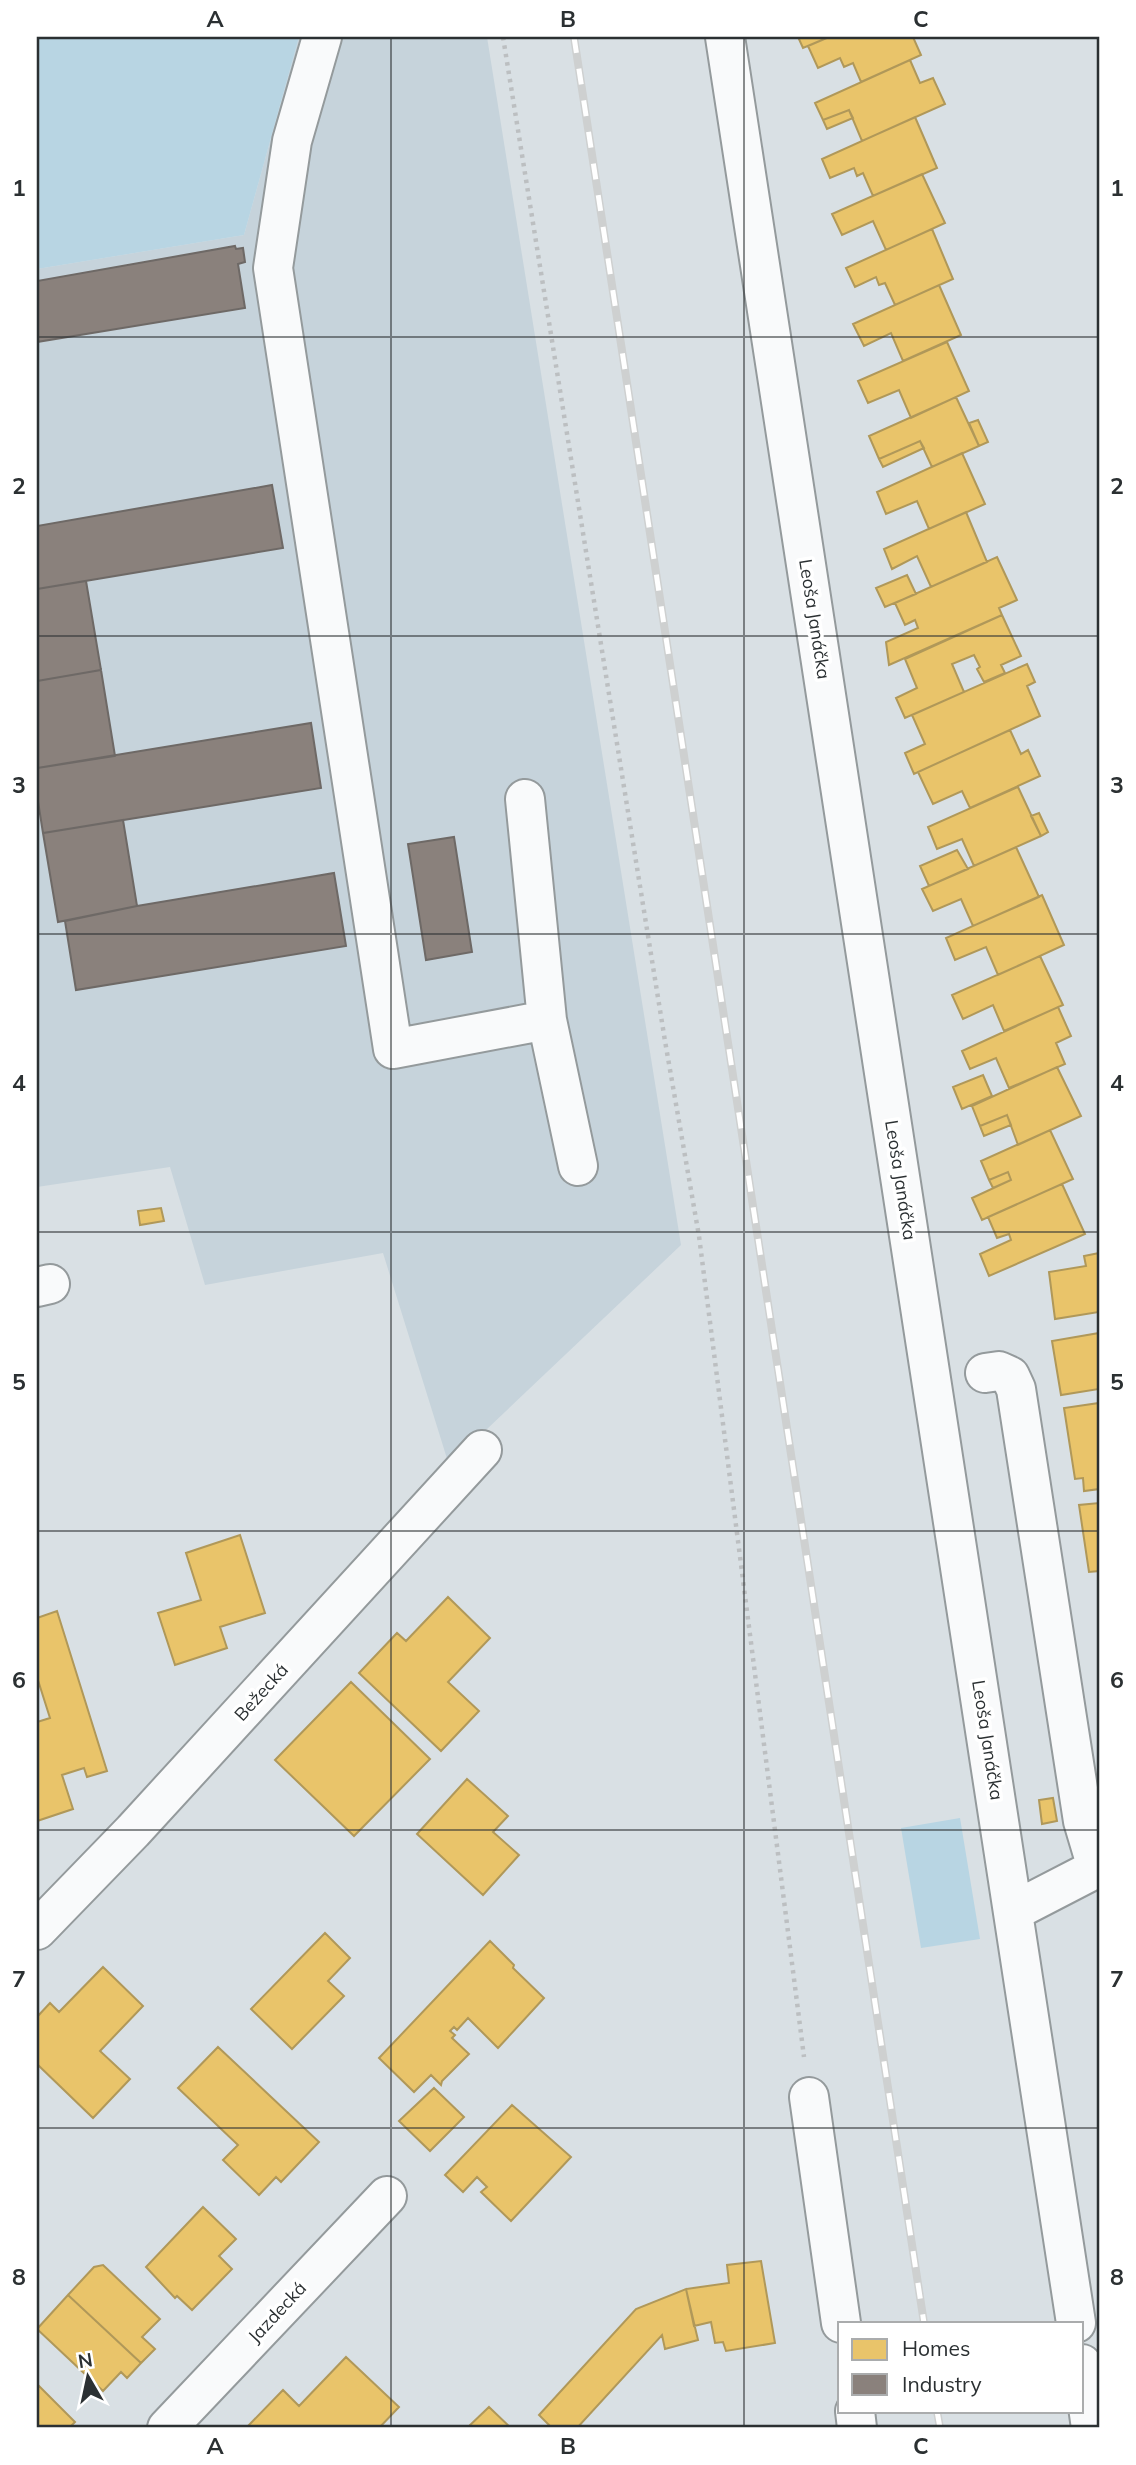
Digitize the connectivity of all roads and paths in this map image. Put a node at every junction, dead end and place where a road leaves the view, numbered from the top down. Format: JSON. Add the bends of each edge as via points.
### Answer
{"nodes":[{"id":1,"x":322,"y":37,"type":"edge"},
{"id":2,"x":503,"y":37,"type":"edge"},
{"id":3,"x":725,"y":37,"type":"edge"},
{"id":4,"x":525,"y":799,"type":"dead end"},
{"id":5,"x":547,"y":1020,"type":"junction"},
{"id":6,"x":578,"y":1166,"type":"dead end"},
{"id":7,"x":985,"y":1373,"type":"dead end"},
{"id":8,"x":482,"y":1450,"type":"dead end"},
{"id":9,"x":1098,"y":1867,"type":"edge"},
{"id":10,"x":1014,"y":1911,"type":"junction"},
{"id":11,"x":37,"y":1930,"type":"edge"},
{"id":12,"x":809,"y":2097,"type":"joint"},
{"id":13,"x":387,"y":2196,"type":"dead end"},
{"id":14,"x":841,"y":2322,"type":"edge"},
{"id":15,"x":1076,"y":2322,"type":"edge"},
{"id":16,"x":1084,"y":2378,"type":"edge"},
{"id":17,"x":167,"y":2428,"type":"edge"},
{"id":18,"x":1091,"y":2428,"type":"edge"}],
"edges":[{"from":1,"to":5,"type":"street","via":[[292,141],[273,268],[393,1049]]},
{"from":2,"to":12,"type":"path","via":[[699,1236]]},
{"from":3,"to":10,"type":"street","name":"Leoša Janáčka"},
{"from":4,"to":5,"type":"street"},
{"from":5,"to":6,"type":"street"},
{"from":7,"to":9,"type":"street","via":[[999,1371],[1010,1376],[1016,1389],[1083,1821]]},
{"from":8,"to":11,"type":"street","name":"Bežecká"},
{"from":9,"to":10,"type":"street"},
{"from":10,"to":15,"type":"street","name":"Leoša Janáčka"},
{"from":12,"to":14,"type":"street"},
{"from":13,"to":17,"type":"street","name":"Jazdecká"},
{"from":16,"to":18,"type":"street"}]}
